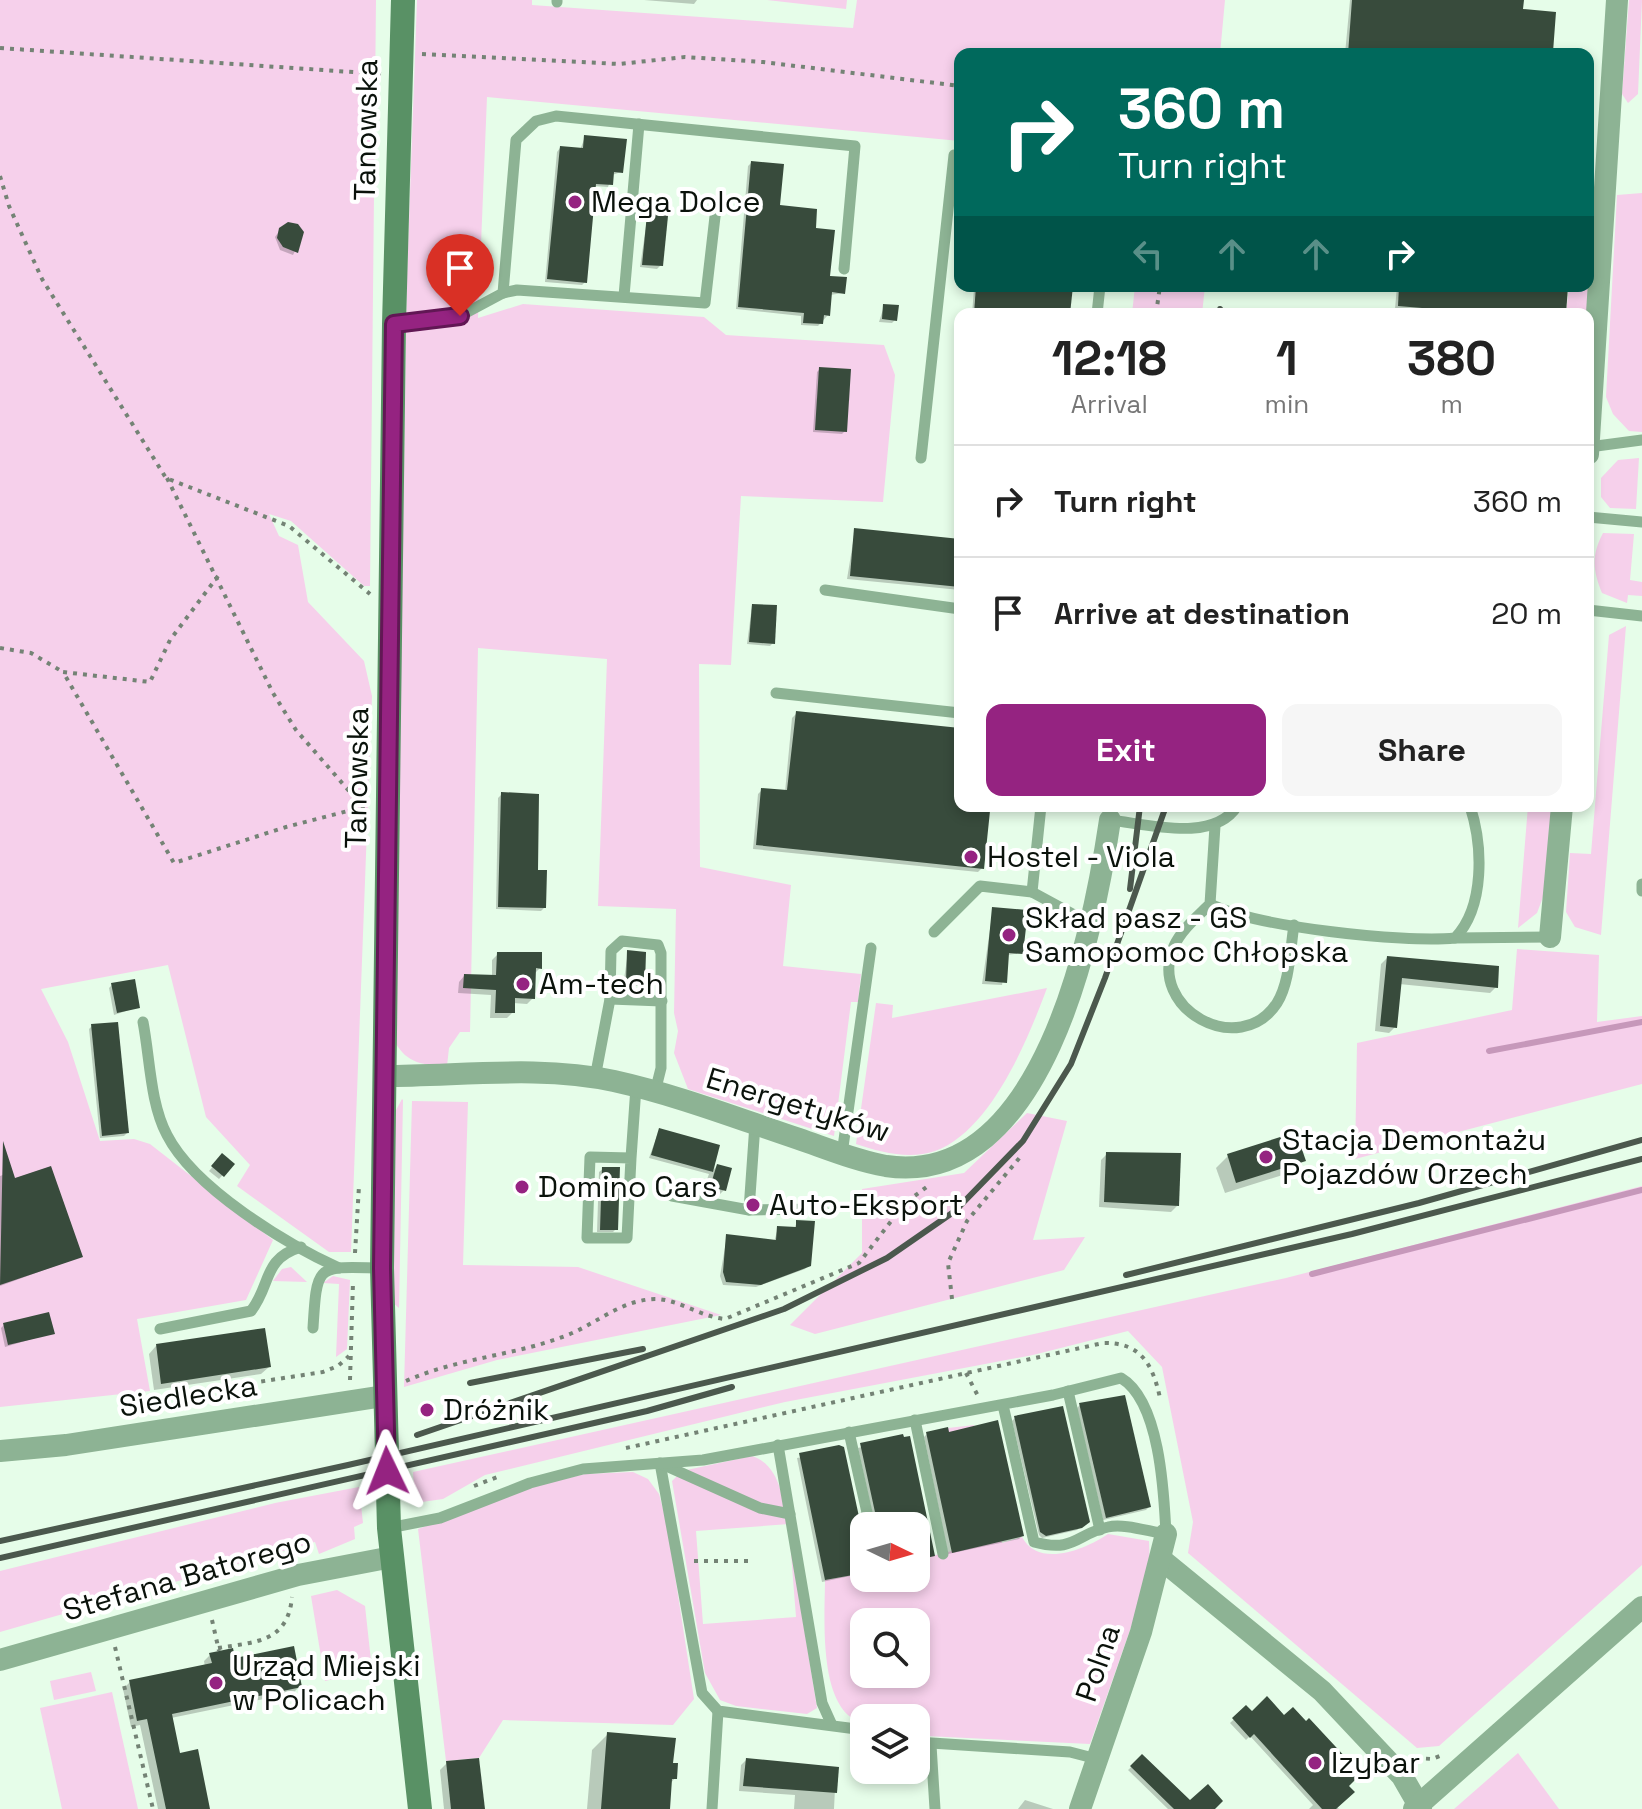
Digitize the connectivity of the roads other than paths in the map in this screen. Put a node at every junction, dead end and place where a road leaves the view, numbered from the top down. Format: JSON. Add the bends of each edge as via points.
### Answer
{"nodes":[{"id":1,"x":403,"y":0,"type":"edge"},
{"id":2,"x":1617,"y":0,"type":"edge"},
{"id":3,"x":639,"y":124,"type":"junction"},
{"id":4,"x":954,"y":155,"type":"edge"},
{"id":5,"x":716,"y":208,"type":"dead end"},
{"id":6,"x":844,"y":269,"type":"dead end"},
{"id":7,"x":503,"y":293,"type":"junction"},
{"id":8,"x":624,"y":296,"type":"junction"},
{"id":9,"x":394,"y":324,"type":"junction"},
{"id":10,"x":1594,"y":367,"type":"edge"},
{"id":11,"x":1642,"y":440,"type":"edge"},
{"id":12,"x":1594,"y":446,"type":"edge"},
{"id":13,"x":921,"y":458,"type":"dead end"},
{"id":14,"x":1594,"y":518,"type":"edge"},
{"id":15,"x":1642,"y":522,"type":"edge"},
{"id":16,"x":825,"y":590,"type":"dead end"},
{"id":17,"x":954,"y":608,"type":"edge"},
{"id":18,"x":1594,"y":611,"type":"edge"},
{"id":19,"x":1642,"y":616,"type":"edge"},
{"id":20,"x":776,"y":693,"type":"dead end"},
{"id":21,"x":954,"y":712,"type":"edge"},
{"id":22,"x":1040,"y":812,"type":"edge"},
{"id":23,"x":1233,"y":812,"type":"edge"},
{"id":24,"x":1471,"y":812,"type":"edge"},
{"id":25,"x":1561,"y":812,"type":"edge"},
{"id":26,"x":1111,"y":813,"type":"edge"},
{"id":27,"x":1215,"y":826,"type":"junction"},
{"id":28,"x":1642,"y":884,"type":"edge"},
{"id":29,"x":1642,"y":891,"type":"edge"},
{"id":30,"x":1032,"y":892,"type":"junction"},
{"id":31,"x":1210,"y":904,"type":"junction"},
{"id":32,"x":1092,"y":924,"type":"junction"},
{"id":33,"x":1294,"y":925,"type":"junction"},
{"id":34,"x":934,"y":932,"type":"dead end"},
{"id":35,"x":1550,"y":937,"type":"joint"},
{"id":36,"x":1455,"y":938,"type":"junction"},
{"id":37,"x":871,"y":948,"type":"dead end"},
{"id":38,"x":610,"y":999,"type":"junction"},
{"id":39,"x":662,"y":1001,"type":"junction"},
{"id":40,"x":143,"y":1022,"type":"dead end"},
{"id":41,"x":384,"y":1076,"type":"junction"},
{"id":42,"x":595,"y":1078,"type":"junction"},
{"id":43,"x":646,"y":1090,"type":"junction"},
{"id":44,"x":755,"y":1124,"type":"junction"},
{"id":45,"x":842,"y":1154,"type":"junction"},
{"id":46,"x":631,"y":1158,"type":"junction"},
{"id":47,"x":672,"y":1196,"type":"dead end"},
{"id":48,"x":823,"y":1209,"type":"dead end"},
{"id":49,"x":749,"y":1210,"type":"junction"},
{"id":50,"x":301,"y":1247,"type":"junction"},
{"id":51,"x":339,"y":1268,"type":"junction"},
{"id":52,"x":382,"y":1268,"type":"junction"},
{"id":53,"x":313,"y":1328,"type":"dead end"},
{"id":54,"x":160,"y":1329,"type":"dead end"},
{"id":55,"x":392,"y":1390,"type":"junction"},
{"id":56,"x":1068,"y":1391,"type":"junction"},
{"id":57,"x":1003,"y":1405,"type":"junction"},
{"id":58,"x":915,"y":1420,"type":"junction"},
{"id":59,"x":849,"y":1432,"type":"junction"},
{"id":60,"x":778,"y":1445,"type":"junction"},
{"id":61,"x":0,"y":1451,"type":"edge"},
{"id":62,"x":660,"y":1463,"type":"junction"},
{"id":63,"x":867,"y":1512,"type":"edge"},
{"id":64,"x":790,"y":1514,"type":"junction"},
{"id":65,"x":389,"y":1528,"type":"junction"},
{"id":66,"x":1100,"y":1530,"type":"junction"},
{"id":67,"x":1166,"y":1534,"type":"junction"},
{"id":68,"x":943,"y":1554,"type":"dead end"},
{"id":69,"x":392,"y":1557,"type":"junction"},
{"id":70,"x":1162,"y":1560,"type":"junction"},
{"id":71,"x":1642,"y":1607,"type":"edge"},
{"id":72,"x":0,"y":1660,"type":"edge"},
{"id":73,"x":718,"y":1711,"type":"junction"},
{"id":74,"x":831,"y":1723,"type":"junction"},
{"id":75,"x":850,"y":1727,"type":"edge"},
{"id":76,"x":931,"y":1745,"type":"joint"},
{"id":77,"x":1097,"y":1759,"type":"junction"},
{"id":78,"x":1418,"y":1807,"type":"edge"},
{"id":79,"x":420,"y":1809,"type":"edge"},
{"id":80,"x":712,"y":1809,"type":"edge"},
{"id":81,"x":935,"y":1809,"type":"edge"},
{"id":82,"x":1080,"y":1809,"type":"edge"}],
"edges":[{"from":1,"to":9,"type":"main road","name":"Tanowska"},
{"from":2,"to":10,"type":"street"},
{"from":3,"to":6,"type":"lane","via":[[855,146]]},
{"from":3,"to":7,"type":"lane","via":[[556,116],[536,121],[516,140]]},
{"from":3,"to":8,"type":"lane"},
{"from":4,"to":13,"type":"lane"},
{"from":5,"to":8,"type":"lane","via":[[705,303]]},
{"from":7,"to":8,"type":"lane"},
{"from":7,"to":9,"type":"lane","via":[[460,316]]},
{"from":9,"to":41,"type":"main road","name":"Tanowska"},
{"from":11,"to":12,"type":"lane"},
{"from":14,"to":15,"type":"lane"},
{"from":16,"to":17,"type":"lane"},
{"from":18,"to":19,"type":"lane"},
{"from":20,"to":21,"type":"lane"},
{"from":22,"to":30,"type":"lane"},
{"from":23,"to":27,"type":"lane"},
{"from":24,"to":36,"type":"lane","via":[[1477,840],[1474,909]]},
{"from":25,"to":35,"type":"street"},
{"from":26,"to":27,"type":"lane","via":[[1178,827]]},
{"from":26,"to":32,"type":"street","name":"Energetyków"},
{"from":27,"to":31,"type":"lane"},
{"from":28,"to":29,"type":"lane"},
{"from":30,"to":32,"type":"lane"},
{"from":30,"to":34,"type":"lane","via":[[980,886]]},
{"from":31,"to":33,"type":"lane","via":[[1228,913]]},
{"from":31,"to":33,"type":"lane","via":[[1174,946],[1169,972],[1182,1007],[1216,1026],[1259,1021],[1276,1004],[1286,980]]},
{"from":32,"to":45,"type":"street","name":"Energetyków","via":[[1057,1025],[1015,1104],[981,1144],[944,1164],[904,1167]]},
{"from":33,"to":36,"type":"lane","via":[[1428,941]]},
{"from":35,"to":36,"type":"lane"},
{"from":37,"to":45,"type":"lane"},
{"from":38,"to":39,"type":"lane"},
{"from":38,"to":39,"type":"lane","via":[[615,944],[651,941],[661,953]]},
{"from":38,"to":42,"type":"lane"},
{"from":39,"to":43,"type":"lane","via":[[661,1068]]},
{"from":40,"to":50,"type":"lane","via":[[167,1137],[211,1186]]},
{"from":41,"to":42,"type":"street","name":"Energetyków","via":[[522,1073]]},
{"from":41,"to":52,"type":"main road","name":"Tanowska"},
{"from":42,"to":43,"type":"street","name":"Energetyków"},
{"from":43,"to":44,"type":"street","name":"Energetyków"},
{"from":43,"to":46,"type":"lane"},
{"from":44,"to":45,"type":"street","name":"Energetyków"},
{"from":44,"to":49,"type":"lane"},
{"from":46,"to":46,"type":"lane","via":[[627,1238],[587,1238],[590,1157]]},
{"from":47,"to":49,"type":"lane"},
{"from":48,"to":49,"type":"lane"},
{"from":50,"to":51,"type":"lane"},
{"from":50,"to":54,"type":"lane","via":[[285,1252],[272,1265],[251,1311]]},
{"from":51,"to":52,"type":"lane"},
{"from":51,"to":53,"type":"lane","via":[[322,1272],[315,1281]]},
{"from":52,"to":55,"type":"main road","name":"Tanowska"},
{"from":55,"to":61,"type":"street","name":"Siedlecka","via":[[66,1445]]},
{"from":55,"to":65,"type":"main road","name":"Tanowska"},
{"from":56,"to":57,"type":"lane"},
{"from":56,"to":66,"type":"lane"},
{"from":56,"to":67,"type":"lane","via":[[1121,1378],[1131,1384],[1151,1426],[1161,1466]]},
{"from":57,"to":58,"type":"lane"},
{"from":57,"to":66,"type":"lane","via":[[1034,1542],[1080,1542]]},
{"from":58,"to":59,"type":"lane"},
{"from":58,"to":68,"type":"lane"},
{"from":59,"to":60,"type":"lane"},
{"from":59,"to":63,"type":"lane"},
{"from":60,"to":62,"type":"lane"},
{"from":60,"to":64,"type":"lane"},
{"from":62,"to":64,"type":"lane","via":[[760,1508]]},
{"from":62,"to":65,"type":"lane","via":[[556,1475],[440,1518]]},
{"from":62,"to":73,"type":"lane","via":[[702,1693]]},
{"from":64,"to":74,"type":"lane","via":[[822,1703]]},
{"from":65,"to":69,"type":"main road","name":"Tanowska"},
{"from":66,"to":67,"type":"lane","via":[[1117,1527]]},
{"from":67,"to":70,"type":"street","name":"Polna"},
{"from":69,"to":72,"type":"street","name":"Stefana Batorego","via":[[298,1575]]},
{"from":69,"to":79,"type":"main road","name":"Tanowska"},
{"from":70,"to":77,"type":"street","name":"Polna"},
{"from":70,"to":78,"type":"street","via":[[1322,1691],[1402,1776]]},
{"from":71,"to":78,"type":"street"},
{"from":73,"to":74,"type":"lane"},
{"from":73,"to":80,"type":"lane"},
{"from":74,"to":75,"type":"lane"},
{"from":76,"to":77,"type":"lane","via":[[1070,1752]]},
{"from":76,"to":81,"type":"lane"},
{"from":77,"to":82,"type":"street","name":"Polna"}]}
